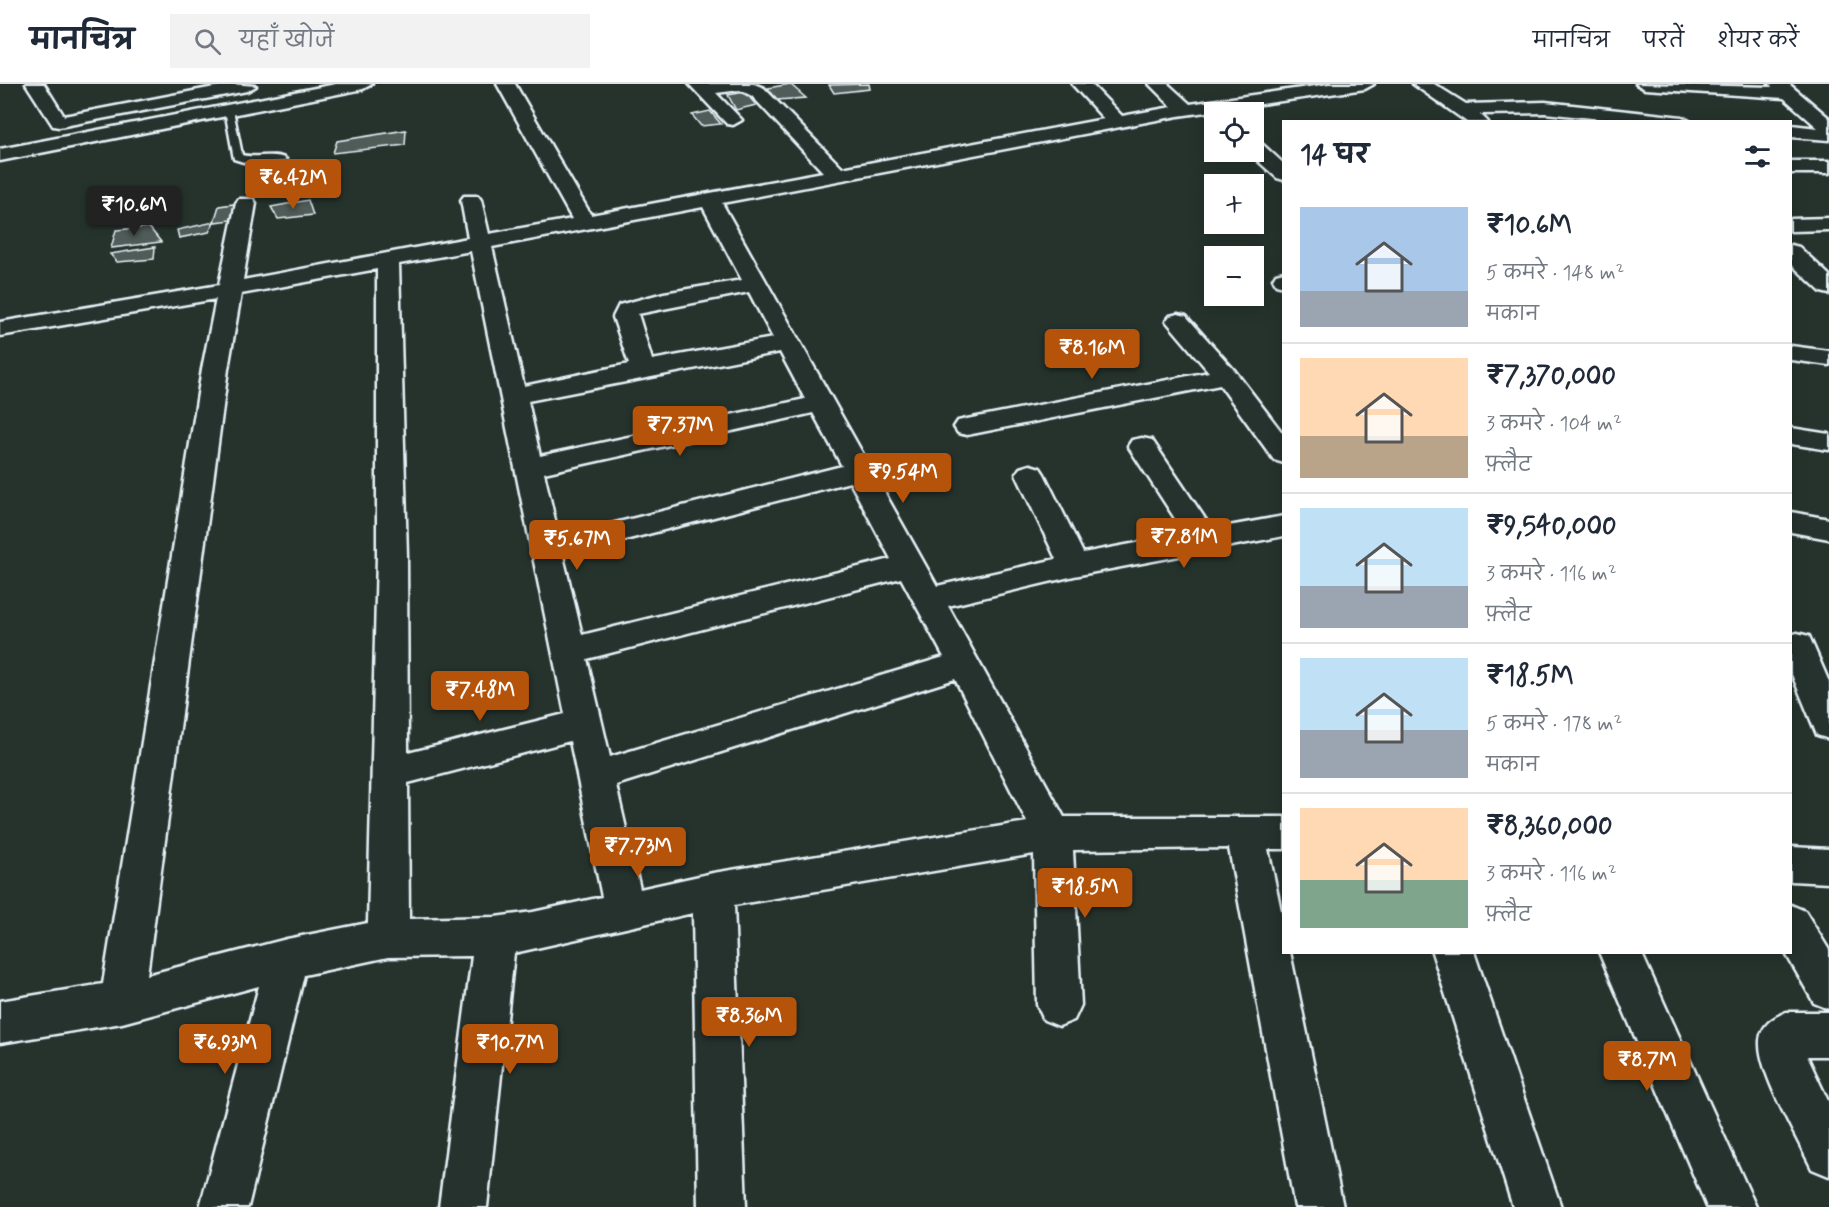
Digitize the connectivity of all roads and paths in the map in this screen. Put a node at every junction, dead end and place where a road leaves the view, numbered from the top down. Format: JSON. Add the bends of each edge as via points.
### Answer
{"nodes":[{"id":1,"x":35,"y":84,"type":"edge"},
{"id":2,"x":363,"y":84,"type":"edge"},
{"id":3,"x":506,"y":84,"type":"edge"},
{"id":4,"x":1081,"y":84,"type":"edge"},
{"id":5,"x":1158,"y":84,"type":"edge"},
{"id":6,"x":1234,"y":84,"type":"edge"},
{"id":7,"x":1365,"y":84,"type":"edge"},
{"id":8,"x":1422,"y":84,"type":"edge"},
{"id":9,"x":1645,"y":84,"type":"edge"},
{"id":10,"x":249,"y":85,"type":"edge"},
{"id":11,"x":1682,"y":85,"type":"edge"},
{"id":12,"x":700,"y":86,"type":"edge"},
{"id":13,"x":1336,"y":86,"type":"edge"},
{"id":14,"x":1784,"y":89,"type":"edge"},
{"id":15,"x":1562,"y":93,"type":"dead end"},
{"id":16,"x":1252,"y":100,"type":"junction"},
{"id":17,"x":1243,"y":102,"type":"edge"},
{"id":18,"x":1695,"y":104,"type":"dead end"},
{"id":19,"x":1204,"y":109,"type":"edge"},
{"id":20,"x":229,"y":110,"type":"junction"},
{"id":21,"x":1185,"y":110,"type":"junction"},
{"id":22,"x":1463,"y":110,"type":"junction"},
{"id":23,"x":1571,"y":111,"type":"junction"},
{"id":24,"x":733,"y":120,"type":"dead end"},
{"id":25,"x":1476,"y":120,"type":"edge"},
{"id":26,"x":1662,"y":120,"type":"edge"},
{"id":27,"x":1117,"y":122,"type":"junction"},
{"id":28,"x":1829,"y":128,"type":"edge"},
{"id":29,"x":1792,"y":131,"type":"edge"},
{"id":30,"x":1829,"y":134,"type":"edge"},
{"id":31,"x":0,"y":154,"type":"edge"},
{"id":32,"x":1264,"y":155,"type":"edge"},
{"id":33,"x":280,"y":159,"type":"dead end"},
{"id":34,"x":1792,"y":167,"type":"edge"},
{"id":35,"x":1829,"y":167,"type":"edge"},
{"id":36,"x":1281,"y":168,"type":"edge"},
{"id":37,"x":837,"y":175,"type":"junction"},
{"id":38,"x":709,"y":199,"type":"junction"},
{"id":39,"x":471,"y":200,"type":"dead end"},
{"id":40,"x":246,"y":203,"type":"dead end"},
{"id":41,"x":584,"y":222,"type":"junction"},
{"id":42,"x":1829,"y":224,"type":"edge"},
{"id":43,"x":1792,"y":225,"type":"edge"},
{"id":44,"x":481,"y":242,"type":"junction"},
{"id":45,"x":1792,"y":253,"type":"edge"},
{"id":46,"x":388,"y":260,"type":"junction"},
{"id":47,"x":756,"y":284,"type":"junction"},
{"id":48,"x":1829,"y":287,"type":"edge"},
{"id":49,"x":231,"y":289,"type":"junction"},
{"id":50,"x":1178,"y":321,"type":"dead end"},
{"id":51,"x":0,"y":329,"type":"edge"},
{"id":52,"x":789,"y":344,"type":"junction"},
{"id":53,"x":1792,"y":353,"type":"edge"},
{"id":54,"x":1829,"y":358,"type":"edge"},
{"id":55,"x":643,"y":369,"type":"junction"},
{"id":56,"x":1226,"y":376,"type":"junction"},
{"id":57,"x":514,"y":396,"type":"junction"},
{"id":58,"x":821,"y":403,"type":"junction"},
{"id":59,"x":967,"y":427,"type":"dead end"},
{"id":60,"x":1792,"y":436,"type":"edge"},
{"id":61,"x":1829,"y":442,"type":"edge"},
{"id":62,"x":1142,"y":446,"type":"dead end"},
{"id":63,"x":1282,"y":451,"type":"edge"},
{"id":64,"x":530,"y":467,"type":"junction"},
{"id":65,"x":858,"y":471,"type":"junction"},
{"id":66,"x":1029,"y":474,"type":"dead end"},
{"id":67,"x":1792,"y":522,"type":"edge"},
{"id":68,"x":1282,"y":526,"type":"edge"},
{"id":69,"x":1829,"y":529,"type":"edge"},
{"id":70,"x":1205,"y":541,"type":"junction"},
{"id":71,"x":548,"y":550,"type":"junction"},
{"id":72,"x":910,"y":565,"type":"junction"},
{"id":73,"x":1074,"y":566,"type":"junction"},
{"id":74,"x":928,"y":600,"type":"junction"},
{"id":75,"x":1806,"y":647,"type":"edge"},
{"id":76,"x":569,"y":651,"type":"junction"},
{"id":77,"x":964,"y":664,"type":"junction"},
{"id":78,"x":585,"y":723,"type":"junction"},
{"id":79,"x":1829,"y":725,"type":"edge"},
{"id":80,"x":390,"y":773,"type":"junction"},
{"id":81,"x":596,"y":776,"type":"junction"},
{"id":82,"x":1264,"y":832,"type":"edge"},
{"id":83,"x":1053,"y":834,"type":"junction"},
{"id":84,"x":1792,"y":864,"type":"edge"},
{"id":85,"x":1829,"y":866,"type":"edge"},
{"id":86,"x":713,"y":891,"type":"junction"},
{"id":87,"x":625,"y":911,"type":"junction"},
{"id":88,"x":1792,"y":926,"type":"edge"},
{"id":89,"x":495,"y":936,"type":"junction"},
{"id":90,"x":388,"y":938,"type":"junction"},
{"id":91,"x":1454,"y":954,"type":"edge"},
{"id":92,"x":1621,"y":954,"type":"edge"},
{"id":93,"x":287,"y":959,"type":"junction"},
{"id":94,"x":1829,"y":988,"type":"edge"},
{"id":95,"x":122,"y":1002,"type":"junction"},
{"id":96,"x":1059,"y":1005,"type":"dead end"},
{"id":97,"x":0,"y":1022,"type":"edge"},
{"id":98,"x":1829,"y":1034,"type":"edge"},
{"id":99,"x":1829,"y":1152,"type":"edge"},
{"id":100,"x":224,"y":1207,"type":"edge"},
{"id":101,"x":463,"y":1207,"type":"edge"},
{"id":102,"x":722,"y":1207,"type":"edge"},
{"id":103,"x":1319,"y":1207,"type":"edge"},
{"id":104,"x":1537,"y":1207,"type":"edge"},
{"id":105,"x":1732,"y":1207,"type":"edge"}],
"edges":[{"from":1,"to":10,"type":"street","via":[[59,122],[154,98]]},
{"from":2,"to":20,"type":"street"},
{"from":3,"to":41,"type":"street"},
{"from":4,"to":27,"type":"street"},
{"from":5,"to":21,"type":"street"},
{"from":6,"to":16,"type":"street"},
{"from":7,"to":13,"type":"street"},
{"from":8,"to":22,"type":"street"},
{"from":9,"to":11,"type":"street"},
{"from":11,"to":14,"type":"street"},
{"from":11,"to":18,"type":"street"},
{"from":12,"to":24,"type":"street"},
{"from":12,"to":37,"type":"street","via":[[742,85],[758,92]]},
{"from":13,"to":16,"type":"street"},
{"from":14,"to":28,"type":"street"},
{"from":15,"to":23,"type":"street"},
{"from":16,"to":17,"type":"street"},
{"from":19,"to":21,"type":"street"},
{"from":20,"to":31,"type":"street"},
{"from":20,"to":33,"type":"lane","via":[[237,157],[250,161]]},
{"from":21,"to":27,"type":"street"},
{"from":22,"to":23,"type":"street","via":[[1508,106]]},
{"from":22,"to":25,"type":"street"},
{"from":23,"to":26,"type":"street"},
{"from":27,"to":37,"type":"street"},
{"from":29,"to":30,"type":"street"},
{"from":32,"to":36,"type":"street"},
{"from":34,"to":35,"type":"street"},
{"from":37,"to":38,"type":"street"},
{"from":38,"to":41,"type":"street"},
{"from":38,"to":47,"type":"street"},
{"from":39,"to":44,"type":"street"},
{"from":40,"to":49,"type":"street"},
{"from":41,"to":44,"type":"street"},
{"from":42,"to":43,"type":"street"},
{"from":44,"to":46,"type":"street"},
{"from":44,"to":57,"type":"street"},
{"from":45,"to":48,"type":"street"},
{"from":46,"to":49,"type":"street"},
{"from":46,"to":80,"type":"street"},
{"from":47,"to":52,"type":"street"},
{"from":47,"to":55,"type":"street","via":[[627,310],[625,317]]},
{"from":49,"to":51,"type":"street"},
{"from":49,"to":95,"type":"street","via":[[213,381]]},
{"from":50,"to":56,"type":"street"},
{"from":52,"to":55,"type":"street"},
{"from":52,"to":58,"type":"street"},
{"from":53,"to":54,"type":"street"},
{"from":55,"to":57,"type":"street"},
{"from":56,"to":59,"type":"street"},
{"from":56,"to":63,"type":"street"},
{"from":57,"to":64,"type":"street"},
{"from":58,"to":64,"type":"street"},
{"from":58,"to":65,"type":"street"},
{"from":60,"to":61,"type":"street"},
{"from":62,"to":70,"type":"street"},
{"from":64,"to":71,"type":"street"},
{"from":65,"to":71,"type":"street"},
{"from":65,"to":72,"type":"street"},
{"from":66,"to":73,"type":"street"},
{"from":67,"to":69,"type":"street"},
{"from":68,"to":70,"type":"street"},
{"from":70,"to":73,"type":"street"},
{"from":71,"to":76,"type":"street"},
{"from":72,"to":74,"type":"street"},
{"from":72,"to":76,"type":"street"},
{"from":73,"to":74,"type":"street"},
{"from":74,"to":77,"type":"street"},
{"from":75,"to":79,"type":"street"},
{"from":76,"to":78,"type":"street"},
{"from":77,"to":81,"type":"street"},
{"from":77,"to":83,"type":"street"},
{"from":78,"to":80,"type":"street"},
{"from":78,"to":81,"type":"street"},
{"from":80,"to":90,"type":"street"},
{"from":81,"to":87,"type":"street"},
{"from":82,"to":83,"type":"street"},
{"from":82,"to":103,"type":"street"},
{"from":83,"to":86,"type":"street"},
{"from":83,"to":96,"type":"street"},
{"from":84,"to":85,"type":"street"},
{"from":86,"to":87,"type":"street"},
{"from":86,"to":102,"type":"street"},
{"from":87,"to":89,"type":"street"},
{"from":88,"to":94,"type":"street"},
{"from":89,"to":90,"type":"street"},
{"from":89,"to":101,"type":"street"},
{"from":90,"to":93,"type":"street"},
{"from":91,"to":104,"type":"street"},
{"from":92,"to":105,"type":"street"},
{"from":93,"to":95,"type":"street"},
{"from":93,"to":100,"type":"street"},
{"from":95,"to":97,"type":"street"},
{"from":98,"to":99,"type":"street","via":[[1786,1034],[1782,1040],[1786,1065]]}]}
